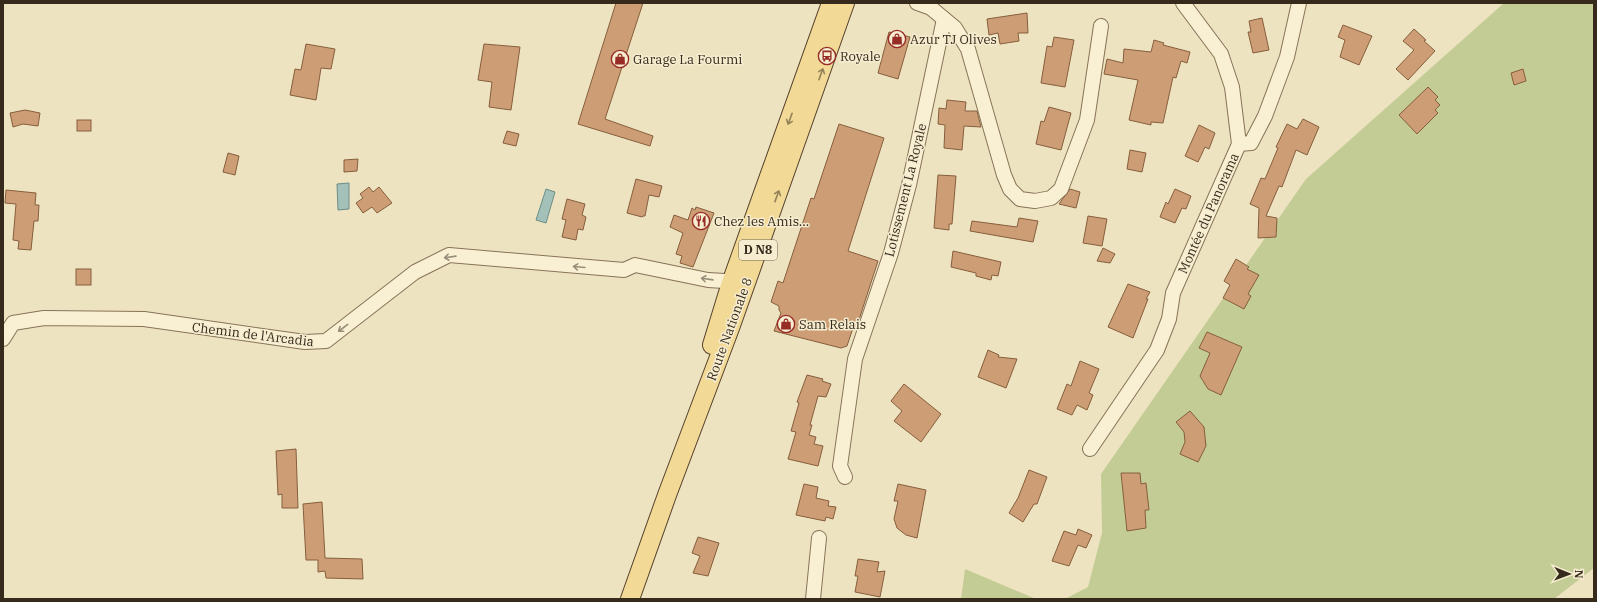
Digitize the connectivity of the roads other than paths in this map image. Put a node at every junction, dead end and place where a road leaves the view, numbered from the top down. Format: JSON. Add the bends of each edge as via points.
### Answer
{"nodes":[{"id":1,"x":831,"y":3,"type":"edge"},
{"id":2,"x":845,"y":3,"type":"edge"},
{"id":3,"x":916,"y":3,"type":"edge"},
{"id":4,"x":1183,"y":3,"type":"edge"},
{"id":5,"x":1299,"y":3,"type":"edge"},
{"id":6,"x":944,"y":19,"type":"junction"},
{"id":7,"x":1101,"y":26,"type":"dead end"},
{"id":8,"x":1239,"y":144,"type":"junction"},
{"id":9,"x":738,"y":285,"type":"junction"},
{"id":10,"x":3,"y":339,"type":"edge"},
{"id":11,"x":1090,"y":449,"type":"dead end"},
{"id":12,"x":845,"y":477,"type":"dead end"},
{"id":13,"x":819,"y":538,"type":"dead end"},
{"id":14,"x":630,"y":599,"type":"edge"},
{"id":15,"x":813,"y":599,"type":"edge"}],
"edges":[{"from":1,"to":9,"type":"main road","name":"Route Nationale 8","number":"D N8","one_way":true},
{"from":9,"to":2,"type":"main road","name":"Route Nationale 8","number":"D N8","one_way":true},
{"from":3,"to":6,"type":"street","via":[[931,8]]},
{"from":4,"to":8,"type":"street","name":"Montée du Panorama","via":[[1221,54],[1232,87]]},
{"from":5,"to":8,"type":"street","via":[[1287,57],[1265,116],[1251,143]]},
{"from":6,"to":7,"type":"street","via":[[955,28],[968,49],[1010,189],[1020,199],[1034,201],[1051,198],[1062,189],[1087,120]]},
{"from":6,"to":12,"type":"street","name":"Lotissement La Royale","via":[[907,193],[891,253],[855,359],[840,466]]},
{"from":8,"to":11,"type":"street","name":"Montée du Panorama","via":[[1172,293],[1169,319],[1157,350]]},
{"from":9,"to":10,"type":"street","name":"Chemin de l'Arcadia","one_way":true,"via":[[635,265],[624,270],[449,256],[415,272],[326,341],[305,342],[144,319],[52,318],[14,322]]},
{"from":9,"to":14,"type":"main road","name":"Route Nationale 8","number":"D N8"},
{"from":13,"to":15,"type":"street"}]}
